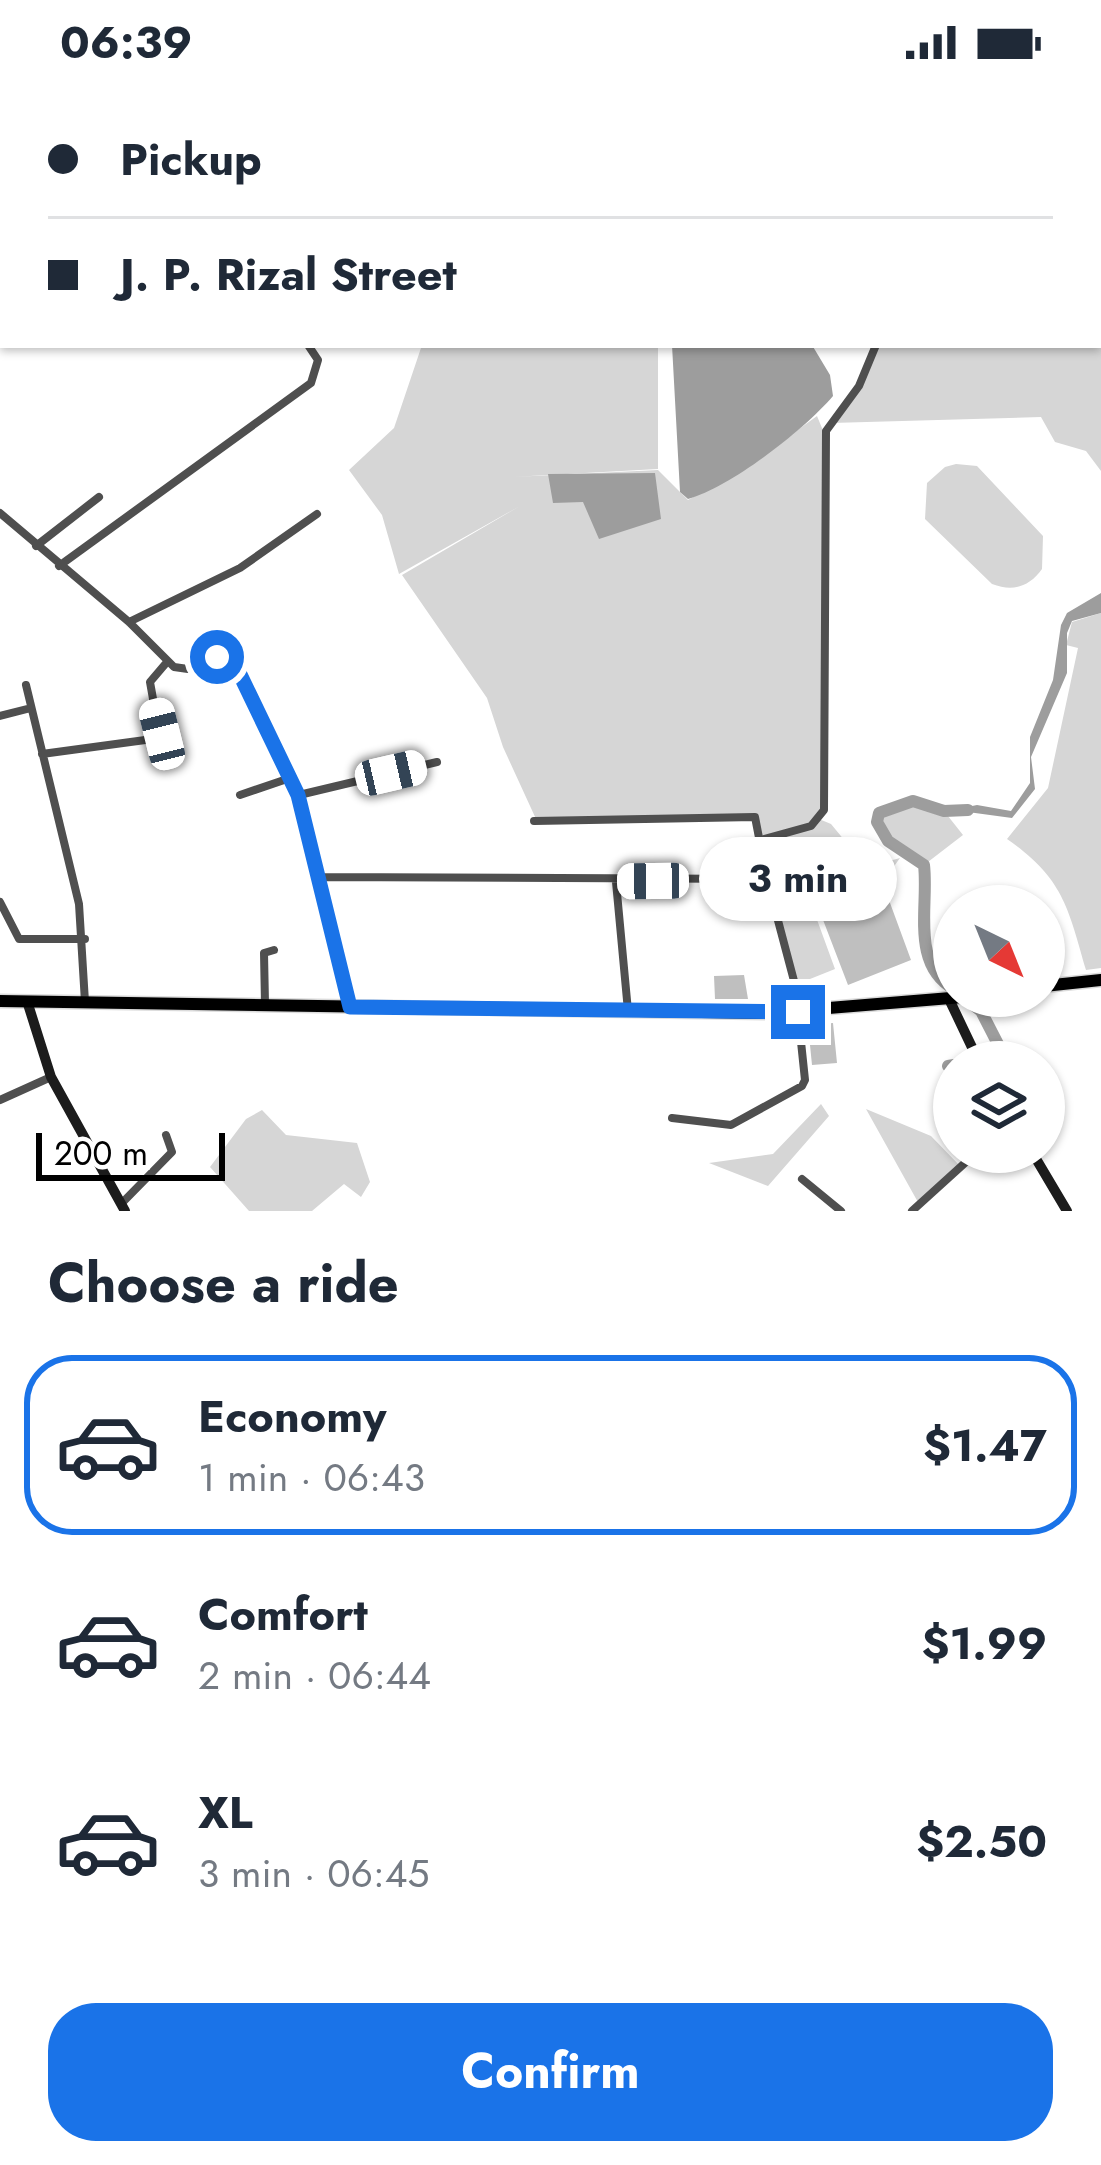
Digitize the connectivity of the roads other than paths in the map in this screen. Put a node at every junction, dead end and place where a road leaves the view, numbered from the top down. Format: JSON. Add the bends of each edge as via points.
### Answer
{"nodes":[{"id":1,"x":310,"y":348,"type":"edge"},
{"id":2,"x":875,"y":348,"type":"edge"},
{"id":3,"x":99,"y":497,"type":"dead end"},
{"id":4,"x":0,"y":513,"type":"edge"},
{"id":5,"x":316,"y":514,"type":"dead end"},
{"id":6,"x":36,"y":546,"type":"junction"},
{"id":7,"x":58,"y":566,"type":"junction"},
{"id":8,"x":129,"y":622,"type":"junction"},
{"id":9,"x":166,"y":662,"type":"junction"},
{"id":10,"x":26,"y":685,"type":"dead end"},
{"id":11,"x":31,"y":707,"type":"junction"},
{"id":12,"x":0,"y":716,"type":"edge"},
{"id":13,"x":43,"y":754,"type":"junction"},
{"id":14,"x":437,"y":762,"type":"dead end"},
{"id":15,"x":290,"y":778,"type":"junction"},
{"id":16,"x":240,"y":795,"type":"dead end"},
{"id":17,"x":298,"y":795,"type":"junction"},
{"id":18,"x":534,"y":821,"type":"dead end"},
{"id":19,"x":761,"y":840,"type":"junction"},
{"id":20,"x":316,"y":877,"type":"junction"},
{"id":21,"x":767,"y":880,"type":"junction"},
{"id":22,"x":616,"y":882,"type":"junction"},
{"id":23,"x":0,"y":902,"type":"edge"},
{"id":24,"x":85,"y":939,"type":"junction"},
{"id":25,"x":274,"y":950,"type":"dead end"},
{"id":26,"x":1101,"y":980,"type":"edge"},
{"id":27,"x":1065,"y":984,"type":"edge"},
{"id":28,"x":0,"y":1001,"type":"edge"},
{"id":29,"x":27,"y":1001,"type":"junction"},
{"id":30,"x":933,"y":1001,"type":"edge"},
{"id":31,"x":85,"y":1002,"type":"junction"},
{"id":32,"x":265,"y":1006,"type":"junction"},
{"id":33,"x":350,"y":1007,"type":"junction"},
{"id":34,"x":628,"y":1011,"type":"junction"},
{"id":35,"x":800,"y":1012,"type":"junction"},
{"id":36,"x":51,"y":1077,"type":"junction"},
{"id":37,"x":0,"y":1100,"type":"edge"},
{"id":38,"x":672,"y":1118,"type":"dead end"},
{"id":39,"x":166,"y":1135,"type":"dead end"},
{"id":40,"x":953,"y":1173,"type":"edge"},
{"id":41,"x":1044,"y":1173,"type":"edge"},
{"id":42,"x":802,"y":1179,"type":"dead end"},
{"id":43,"x":123,"y":1207,"type":"edge"},
{"id":44,"x":841,"y":1211,"type":"edge"},
{"id":45,"x":912,"y":1211,"type":"edge"},
{"id":46,"x":1067,"y":1211,"type":"edge"}],
"edges":[{"from":1,"to":7,"type":"street","via":[[318,360],[310,383]]},
{"from":2,"to":19,"type":"street","via":[[826,431],[824,810],[811,826]]},
{"from":3,"to":6,"type":"street"},
{"from":4,"to":6,"type":"street"},
{"from":5,"to":8,"type":"street","via":[[240,568]]},
{"from":6,"to":7,"type":"street"},
{"from":7,"to":8,"type":"street"},
{"from":8,"to":9,"type":"street"},
{"from":9,"to":13,"type":"street","via":[[149,682],[160,738]]},
{"from":9,"to":15,"type":"street","via":[[180,669],[233,660]]},
{"from":10,"to":11,"type":"street"},
{"from":11,"to":12,"type":"street"},
{"from":11,"to":13,"type":"street"},
{"from":13,"to":24,"type":"street"},
{"from":14,"to":17,"type":"street"},
{"from":15,"to":16,"type":"street"},
{"from":15,"to":17,"type":"street"},
{"from":17,"to":20,"type":"street"},
{"from":18,"to":19,"type":"street","via":[[755,818]]},
{"from":19,"to":21,"type":"street"},
{"from":20,"to":22,"type":"street"},
{"from":20,"to":33,"type":"street"},
{"from":21,"to":22,"type":"street"},
{"from":21,"to":35,"type":"street"},
{"from":22,"to":34,"type":"street"},
{"from":23,"to":24,"type":"street","via":[[19,939]]},
{"from":24,"to":31,"type":"street"},
{"from":25,"to":32,"type":"street","via":[[264,953]]},
{"from":26,"to":27,"type":"main road"},
{"from":28,"to":29,"type":"main road"},
{"from":29,"to":31,"type":"main road"},
{"from":29,"to":36,"type":"main road"},
{"from":30,"to":35,"type":"main road"},
{"from":31,"to":32,"type":"main road"},
{"from":32,"to":33,"type":"main road"},
{"from":33,"to":34,"type":"main road"},
{"from":34,"to":35,"type":"main road"},
{"from":35,"to":38,"type":"street","via":[[802,1086],[730,1125]]},
{"from":36,"to":37,"type":"street"},
{"from":36,"to":43,"type":"main road"},
{"from":39,"to":43,"type":"street","via":[[172,1152]]},
{"from":40,"to":45,"type":"street"},
{"from":41,"to":46,"type":"main road"},
{"from":42,"to":44,"type":"street"}]}
